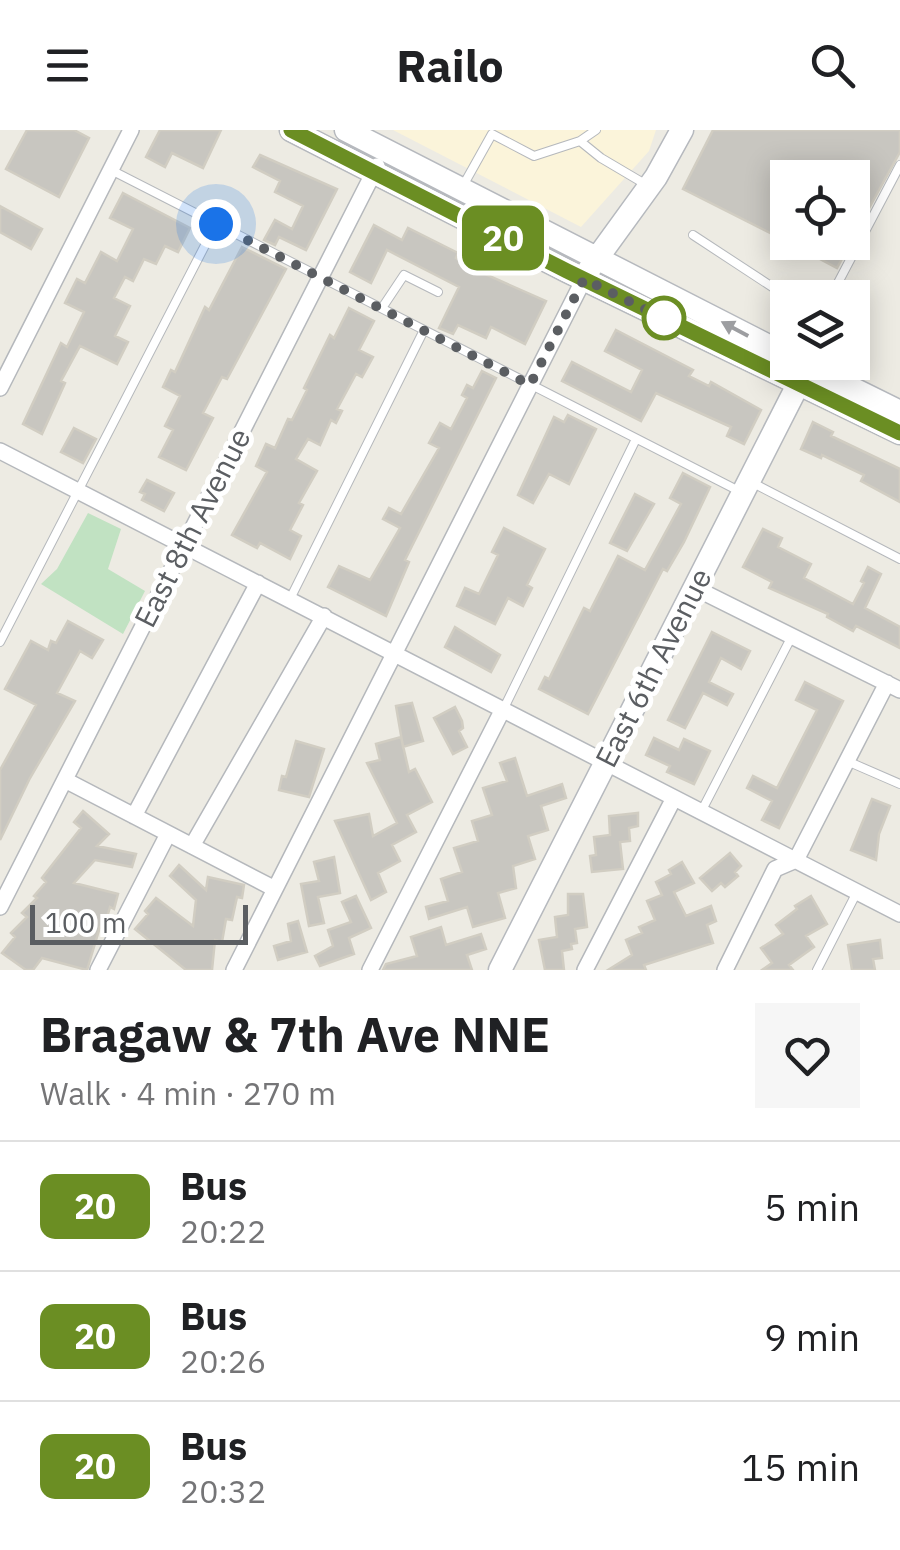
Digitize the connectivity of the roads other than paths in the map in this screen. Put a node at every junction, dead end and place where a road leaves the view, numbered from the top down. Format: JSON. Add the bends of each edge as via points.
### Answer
{"nodes":[{"id":1,"x":132,"y":130,"type":"edge"},
{"id":2,"x":291,"y":130,"type":"edge"},
{"id":3,"x":346,"y":130,"type":"edge"},
{"id":4,"x":596,"y":130,"type":"edge"},
{"id":5,"x":682,"y":130,"type":"edge"},
{"id":6,"x":580,"y":141,"type":"junction"},
{"id":7,"x":386,"y":150,"type":"junction"},
{"id":8,"x":900,"y":165,"type":"edge"},
{"id":9,"x":111,"y":170,"type":"junction"},
{"id":10,"x":374,"y":173,"type":"junction"},
{"id":11,"x":649,"y":186,"type":"junction"},
{"id":12,"x":462,"y":188,"type":"junction"},
{"id":13,"x":216,"y":224,"type":"junction"},
{"id":14,"x":692,"y":235,"type":"dead end"},
{"id":15,"x":597,"y":256,"type":"junction"},
{"id":16,"x":321,"y":277,"type":"junction"},
{"id":17,"x":584,"y":279,"type":"junction"},
{"id":18,"x":839,"y":280,"type":"edge"},
{"id":19,"x":770,"y":286,"type":"edge"},
{"id":20,"x":438,"y":292,"type":"dead end"},
{"id":21,"x":382,"y":308,"type":"junction"},
{"id":22,"x":424,"y":330,"type":"junction"},
{"id":23,"x":770,"y":352,"type":"edge"},
{"id":24,"x":770,"y":355,"type":"edge"},
{"id":25,"x":792,"y":380,"type":"edge"},
{"id":26,"x":818,"y":380,"type":"edge"},
{"id":27,"x":827,"y":380,"type":"edge"},
{"id":28,"x":530,"y":385,"type":"junction"},
{"id":29,"x":0,"y":388,"type":"edge"},
{"id":30,"x":900,"y":412,"type":"edge"},
{"id":31,"x":900,"y":434,"type":"edge"},
{"id":32,"x":636,"y":438,"type":"junction"},
{"id":33,"x":0,"y":451,"type":"edge"},
{"id":34,"x":746,"y":487,"type":"junction"},
{"id":35,"x":79,"y":492,"type":"junction"},
{"id":36,"x":184,"y":546,"type":"junction"},
{"id":37,"x":900,"y":559,"type":"edge"},
{"id":38,"x":258,"y":582,"type":"junction"},
{"id":39,"x":695,"y":588,"type":"junction"},
{"id":40,"x":290,"y":599,"type":"junction"},
{"id":41,"x":324,"y":616,"type":"junction"},
{"id":42,"x":792,"y":636,"type":"junction"},
{"id":43,"x":0,"y":642,"type":"edge"},
{"id":44,"x":396,"y":653,"type":"junction"},
{"id":45,"x":893,"y":687,"type":"edge"},
{"id":46,"x":503,"y":710,"type":"junction"},
{"id":47,"x":847,"y":761,"type":"junction"},
{"id":48,"x":605,"y":763,"type":"junction"},
{"id":49,"x":65,"y":780,"type":"junction"},
{"id":50,"x":900,"y":784,"type":"edge"},
{"id":51,"x":674,"y":798,"type":"junction"},
{"id":52,"x":701,"y":812,"type":"junction"},
{"id":53,"x":134,"y":816,"type":"junction"},
{"id":54,"x":168,"y":834,"type":"junction"},
{"id":55,"x":192,"y":846,"type":"junction"},
{"id":56,"x":796,"y":860,"type":"junction"},
{"id":57,"x":275,"y":889,"type":"junction"},
{"id":58,"x":857,"y":892,"type":"junction"},
{"id":59,"x":0,"y":907,"type":"edge"},
{"id":60,"x":900,"y":914,"type":"edge"},
{"id":61,"x":98,"y":970,"type":"edge"},
{"id":62,"x":234,"y":970,"type":"edge"},
{"id":63,"x":370,"y":970,"type":"edge"},
{"id":64,"x":500,"y":970,"type":"edge"},
{"id":65,"x":585,"y":970,"type":"edge"},
{"id":66,"x":725,"y":970,"type":"edge"},
{"id":67,"x":817,"y":970,"type":"edge"}],
"edges":[{"from":1,"to":9,"type":"street"},
{"from":2,"to":10,"type":"main road"},
{"from":3,"to":7,"type":"main road"},
{"from":4,"to":6,"type":"lane"},
{"from":5,"to":11,"type":"main road"},
{"from":6,"to":11,"type":"lane"},
{"from":6,"to":12,"type":"lane","via":[[534,156],[492,134]]},
{"from":7,"to":10,"type":"street","name":"East 8th Avenue"},
{"from":7,"to":12,"type":"main road"},
{"from":8,"to":18,"type":"lane"},
{"from":9,"to":13,"type":"lane"},
{"from":9,"to":29,"type":"street"},
{"from":10,"to":16,"type":"street","name":"East 8th Avenue"},
{"from":10,"to":17,"type":"main road"},
{"from":11,"to":15,"type":"main road"},
{"from":12,"to":15,"type":"main road"},
{"from":13,"to":16,"type":"lane"},
{"from":13,"to":35,"type":"lane"},
{"from":14,"to":19,"type":"lane"},
{"from":15,"to":17,"type":"main road"},
{"from":23,"to":15,"type":"main road","one_way":true},
{"from":16,"to":21,"type":"lane"},
{"from":16,"to":36,"type":"street","name":"East 8th Avenue"},
{"from":17,"to":24,"type":"main road"},
{"from":17,"to":28,"type":"street"},
{"from":20,"to":21,"type":"lane","via":[[404,274]]},
{"from":21,"to":22,"type":"lane"},
{"from":22,"to":28,"type":"lane"},
{"from":22,"to":40,"type":"lane"},
{"from":25,"to":34,"type":"main road","name":"East 6th Avenue"},
{"from":26,"to":31,"type":"main road"},
{"from":27,"to":30,"type":"main road"},
{"from":28,"to":32,"type":"lane"},
{"from":28,"to":44,"type":"street"},
{"from":32,"to":34,"type":"lane"},
{"from":32,"to":46,"type":"lane"},
{"from":33,"to":35,"type":"street"},
{"from":34,"to":37,"type":"lane"},
{"from":34,"to":39,"type":"main road","name":"East 6th Avenue"},
{"from":35,"to":36,"type":"street"},
{"from":35,"to":43,"type":"lane"},
{"from":36,"to":38,"type":"street"},
{"from":36,"to":49,"type":"street","name":"East 8th Avenue"},
{"from":38,"to":40,"type":"street"},
{"from":38,"to":53,"type":"street"},
{"from":39,"to":42,"type":"street"},
{"from":39,"to":48,"type":"main road","name":"East 6th Avenue"},
{"from":40,"to":41,"type":"street"},
{"from":41,"to":44,"type":"street"},
{"from":41,"to":55,"type":"street"},
{"from":42,"to":45,"type":"street"},
{"from":42,"to":52,"type":"lane"},
{"from":44,"to":46,"type":"street"},
{"from":44,"to":57,"type":"street"},
{"from":45,"to":47,"type":"street"},
{"from":46,"to":48,"type":"street"},
{"from":46,"to":63,"type":"street"},
{"from":47,"to":50,"type":"lane"},
{"from":47,"to":56,"type":"street"},
{"from":48,"to":51,"type":"street"},
{"from":48,"to":64,"type":"main road","name":"East 6th Avenue"},
{"from":49,"to":53,"type":"street"},
{"from":49,"to":59,"type":"street","name":"East 8th Avenue"},
{"from":51,"to":52,"type":"street"},
{"from":51,"to":65,"type":"street"},
{"from":52,"to":56,"type":"street"},
{"from":53,"to":54,"type":"street"},
{"from":54,"to":55,"type":"street"},
{"from":54,"to":61,"type":"street"},
{"from":55,"to":57,"type":"street"},
{"from":56,"to":58,"type":"street"},
{"from":56,"to":66,"type":"street","via":[[776,869]]},
{"from":57,"to":62,"type":"street"},
{"from":58,"to":60,"type":"street"},
{"from":58,"to":67,"type":"lane"}]}
